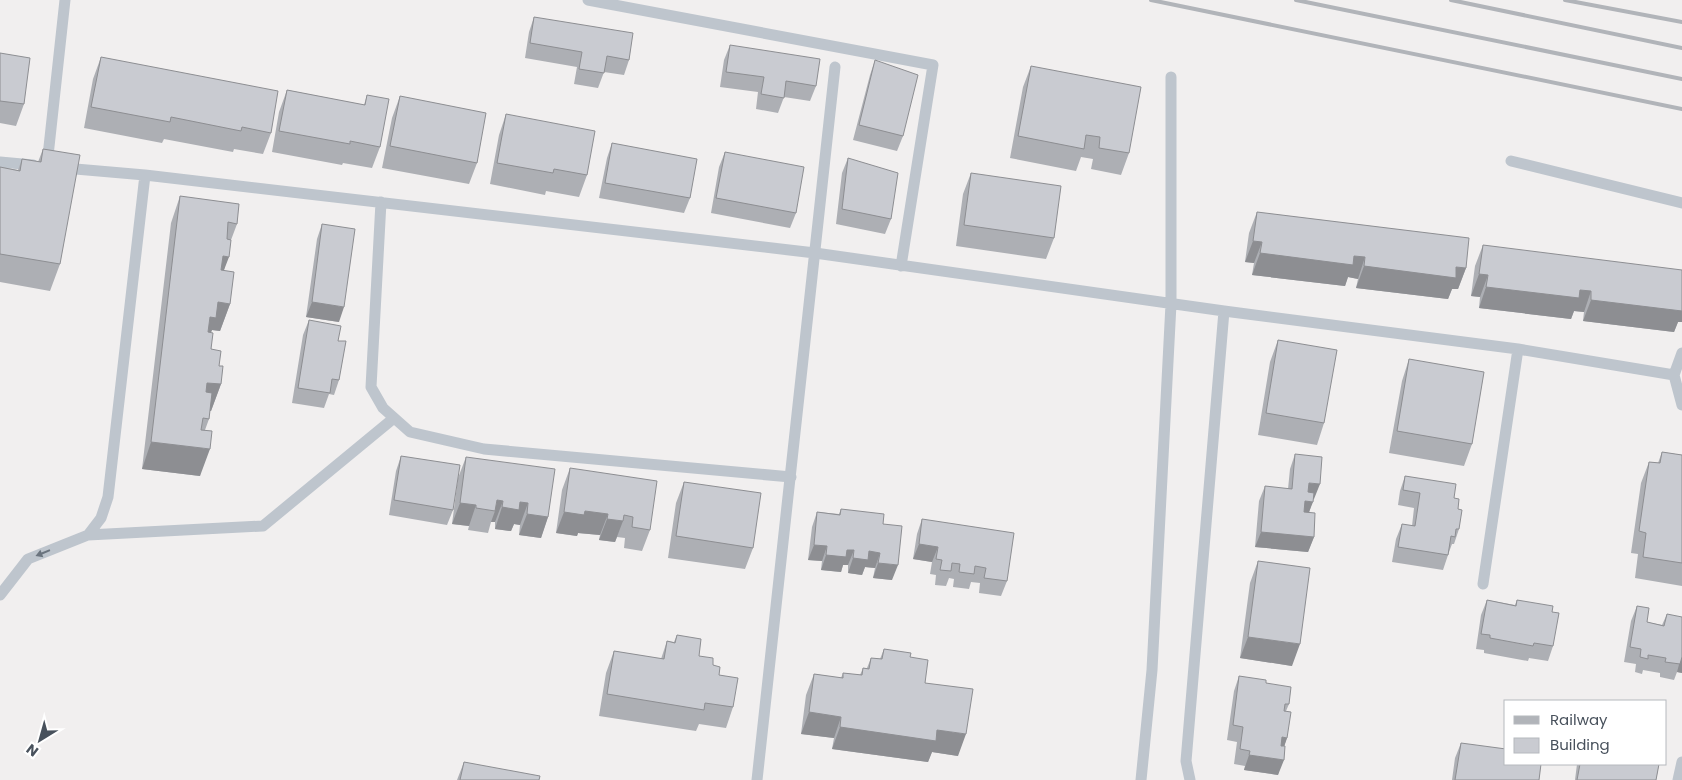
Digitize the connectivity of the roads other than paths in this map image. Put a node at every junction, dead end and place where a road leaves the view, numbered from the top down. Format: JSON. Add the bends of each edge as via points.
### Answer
{"nodes":[{"id":1,"x":65,"y":0,"type":"edge"},
{"id":2,"x":588,"y":0,"type":"edge"},
{"id":3,"x":835,"y":66,"type":"dead end"},
{"id":4,"x":1170,"y":78,"type":"dead end"},
{"id":5,"x":1511,"y":161,"type":"dead end"},
{"id":6,"x":0,"y":162,"type":"edge"},
{"id":7,"x":46,"y":166,"type":"junction"},
{"id":8,"x":145,"y":175,"type":"junction"},
{"id":9,"x":381,"y":202,"type":"junction"},
{"id":10,"x":1682,"y":203,"type":"edge"},
{"id":11,"x":815,"y":253,"type":"junction"},
{"id":12,"x":901,"y":266,"type":"junction"},
{"id":13,"x":1171,"y":304,"type":"junction"},
{"id":14,"x":1224,"y":311,"type":"junction"},
{"id":15,"x":1518,"y":349,"type":"junction"},
{"id":16,"x":1682,"y":353,"type":"edge"},
{"id":17,"x":1674,"y":375,"type":"junction"},
{"id":18,"x":1682,"y":405,"type":"edge"},
{"id":19,"x":394,"y":418,"type":"junction"},
{"id":20,"x":791,"y":477,"type":"junction"},
{"id":21,"x":88,"y":535,"type":"junction"},
{"id":22,"x":1483,"y":584,"type":"dead end"},
{"id":23,"x":0,"y":595,"type":"edge"},
{"id":24,"x":1682,"y":762,"type":"edge"},
{"id":25,"x":757,"y":780,"type":"edge"},
{"id":26,"x":1141,"y":780,"type":"edge"},
{"id":27,"x":1190,"y":780,"type":"edge"},
{"id":28,"x":1678,"y":780,"type":"edge"}],
"edges":[{"from":1,"to":7,"type":"lane"},
{"from":2,"to":12,"type":"lane","via":[[933,65]]},
{"from":3,"to":11,"type":"lane"},
{"from":4,"to":13,"type":"lane"},
{"from":5,"to":10,"type":"lane"},
{"from":6,"to":7,"type":"lane"},
{"from":7,"to":8,"type":"lane"},
{"from":8,"to":9,"type":"lane"},
{"from":8,"to":21,"type":"lane","via":[[108,497],[101,518]]},
{"from":9,"to":11,"type":"lane"},
{"from":9,"to":19,"type":"lane","via":[[371,387],[383,408]]},
{"from":11,"to":12,"type":"lane"},
{"from":11,"to":20,"type":"lane"},
{"from":12,"to":13,"type":"lane"},
{"from":13,"to":14,"type":"lane"},
{"from":13,"to":26,"type":"lane","via":[[1152,670]]},
{"from":14,"to":15,"type":"lane"},
{"from":14,"to":27,"type":"lane","via":[[1186,761]]},
{"from":15,"to":17,"type":"lane"},
{"from":15,"to":22,"type":"lane"},
{"from":16,"to":17,"type":"lane"},
{"from":17,"to":18,"type":"lane"},
{"from":19,"to":20,"type":"lane","via":[[410,432],[484,449]]},
{"from":19,"to":21,"type":"lane","via":[[263,526]]},
{"from":20,"to":25,"type":"lane"},
{"from":21,"to":23,"type":"lane","one_way":true,"via":[[28,559]]},
{"from":24,"to":28,"type":"lane"}]}
